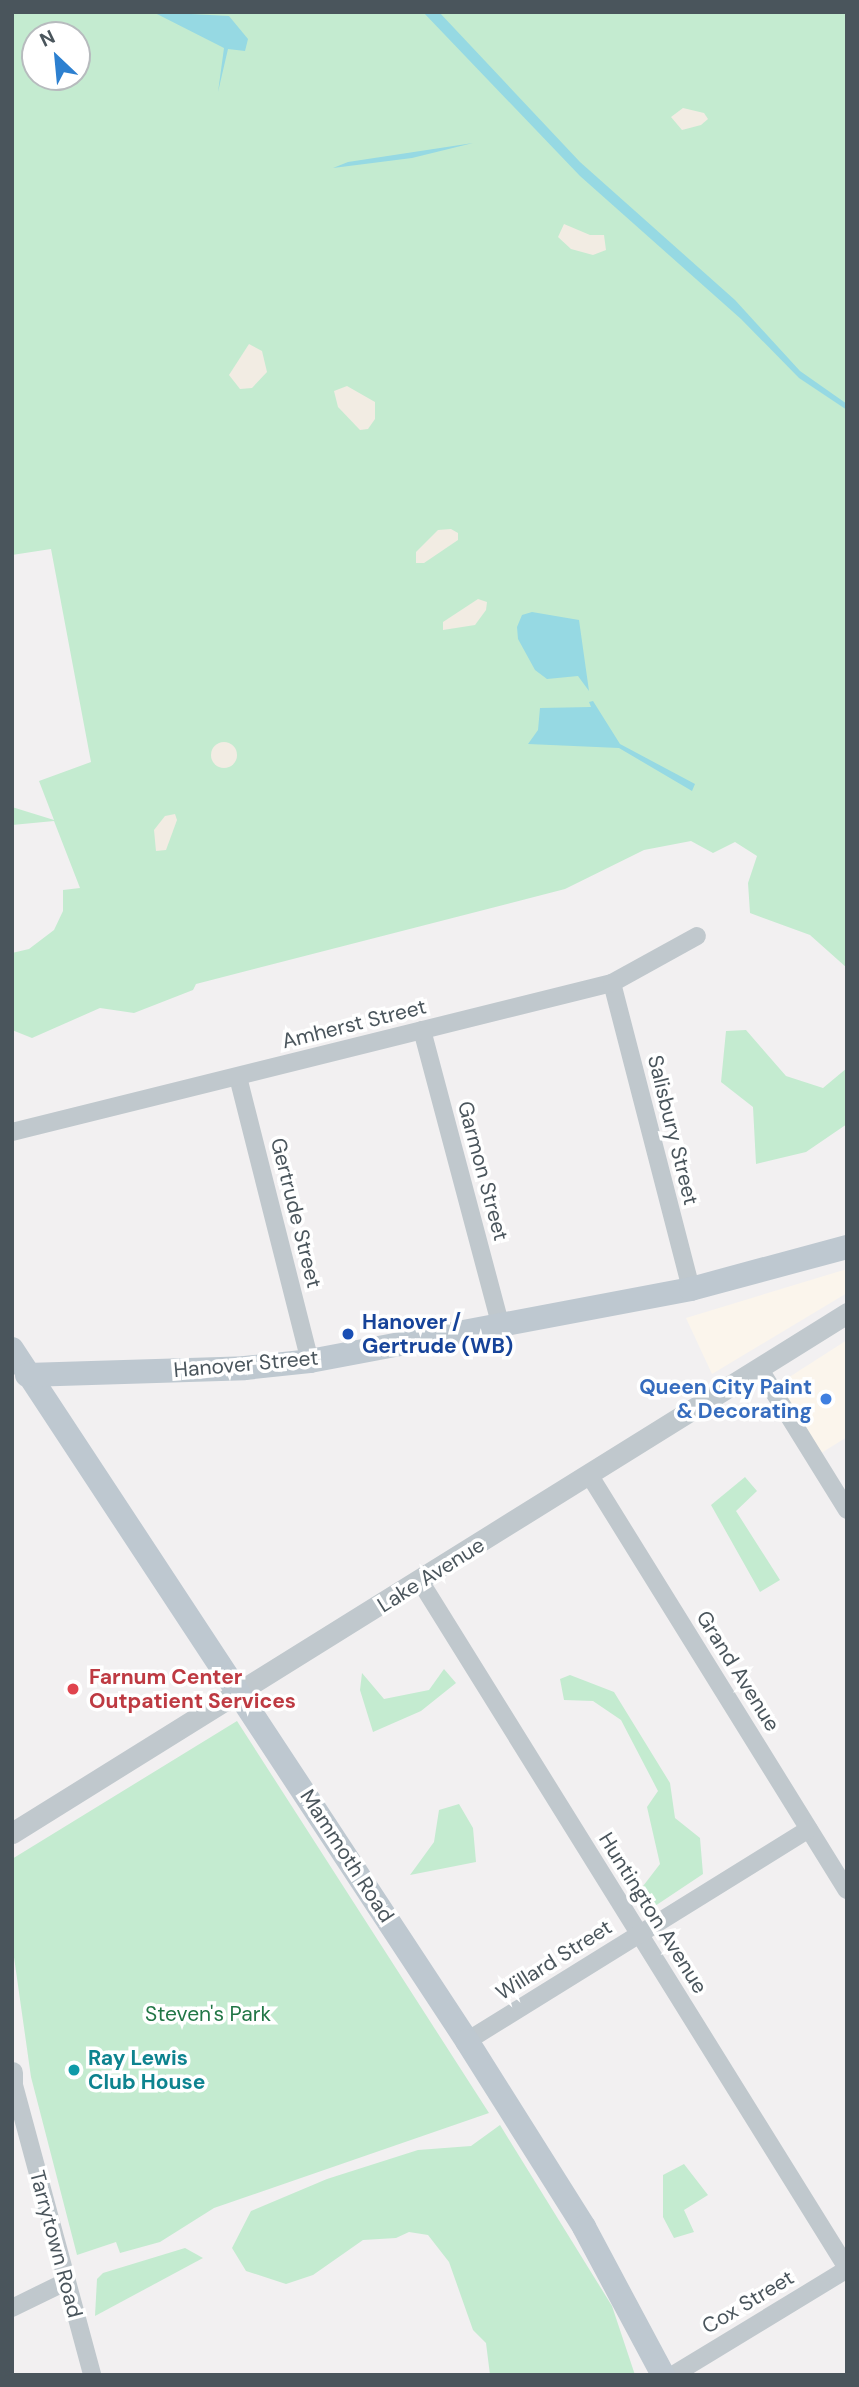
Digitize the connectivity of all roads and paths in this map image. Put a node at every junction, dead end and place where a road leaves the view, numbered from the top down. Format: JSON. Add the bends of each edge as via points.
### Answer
{"nodes":[{"id":1,"x":697,"y":936,"type":"dead end"},
{"id":2,"x":612,"y":983,"type":"junction"},
{"id":3,"x":422,"y":1030,"type":"junction"},
{"id":4,"x":238,"y":1077,"type":"junction"},
{"id":5,"x":12,"y":1132,"type":"edge"},
{"id":6,"x":847,"y":1247,"type":"edge"},
{"id":7,"x":691,"y":1289,"type":"junction"},
{"id":8,"x":847,"y":1313,"type":"edge"},
{"id":9,"x":500,"y":1324,"type":"junction"},
{"id":10,"x":12,"y":1349,"type":"edge"},
{"id":11,"x":310,"y":1361,"type":"junction"},
{"id":12,"x":759,"y":1368,"type":"junction"},
{"id":13,"x":20,"y":1375,"type":"edge"},
{"id":14,"x":590,"y":1476,"type":"junction"},
{"id":15,"x":847,"y":1510,"type":"edge"},
{"id":16,"x":420,"y":1581,"type":"junction"},
{"id":17,"x":241,"y":1692,"type":"junction"},
{"id":18,"x":809,"y":1829,"type":"junction"},
{"id":19,"x":12,"y":1833,"type":"edge"},
{"id":20,"x":847,"y":1890,"type":"edge"},
{"id":21,"x":639,"y":1934,"type":"junction"},
{"id":22,"x":467,"y":2041,"type":"junction"},
{"id":23,"x":13,"y":2081,"type":"edge"},
{"id":24,"x":847,"y":2269,"type":"edge"},
{"id":25,"x":65,"y":2282,"type":"junction"},
{"id":26,"x":12,"y":2308,"type":"edge"},
{"id":27,"x":92,"y":2375,"type":"edge"},
{"id":28,"x":663,"y":2375,"type":"edge"},
{"id":29,"x":673,"y":2375,"type":"edge"}],
"edges":[{"from":1,"to":2,"type":"street","name":"Amherst Street"},
{"from":2,"to":3,"type":"street","name":"Amherst Street"},
{"from":2,"to":7,"type":"street","name":"Salisbury Street"},
{"from":3,"to":4,"type":"street","name":"Amherst Street"},
{"from":3,"to":9,"type":"street","name":"Garmon Street"},
{"from":4,"to":5,"type":"street","name":"Amherst Street"},
{"from":4,"to":11,"type":"street","name":"Gertrude Street"},
{"from":6,"to":7,"type":"main road","name":"Hanover Street"},
{"from":7,"to":9,"type":"main road","name":"Hanover Street"},
{"from":8,"to":12,"type":"street","name":"Lake Avenue"},
{"from":9,"to":11,"type":"main road","name":"Hanover Street"},
{"from":10,"to":13,"type":"main road","name":"Mammoth Road"},
{"from":11,"to":13,"type":"main road","name":"Hanover Street","via":[[244,1368]]},
{"from":12,"to":14,"type":"street","name":"Lake Avenue"},
{"from":12,"to":15,"type":"street"},
{"from":13,"to":17,"type":"main road","name":"Mammoth Road"},
{"from":14,"to":16,"type":"street","name":"Lake Avenue"},
{"from":14,"to":18,"type":"street","name":"Grand Avenue"},
{"from":16,"to":17,"type":"street","name":"Lake Avenue"},
{"from":16,"to":21,"type":"street","name":"Huntington Avenue"},
{"from":17,"to":19,"type":"street","name":"Lake Avenue"},
{"from":17,"to":22,"type":"main road","name":"Mammoth Road"},
{"from":18,"to":20,"type":"street","name":"Grand Avenue"},
{"from":18,"to":21,"type":"street","name":"Willard Street"},
{"from":21,"to":22,"type":"street","name":"Willard Street"},
{"from":21,"to":24,"type":"street","name":"Huntington Avenue"},
{"from":22,"to":28,"type":"main road","name":"Mammoth Road","via":[[584,2227]]},
{"from":23,"to":25,"type":"street","name":"Tarrytown Road"},
{"from":24,"to":29,"type":"street","name":"Cox Street"},
{"from":25,"to":26,"type":"street"},
{"from":25,"to":27,"type":"street","name":"Tarrytown Road"}]}
